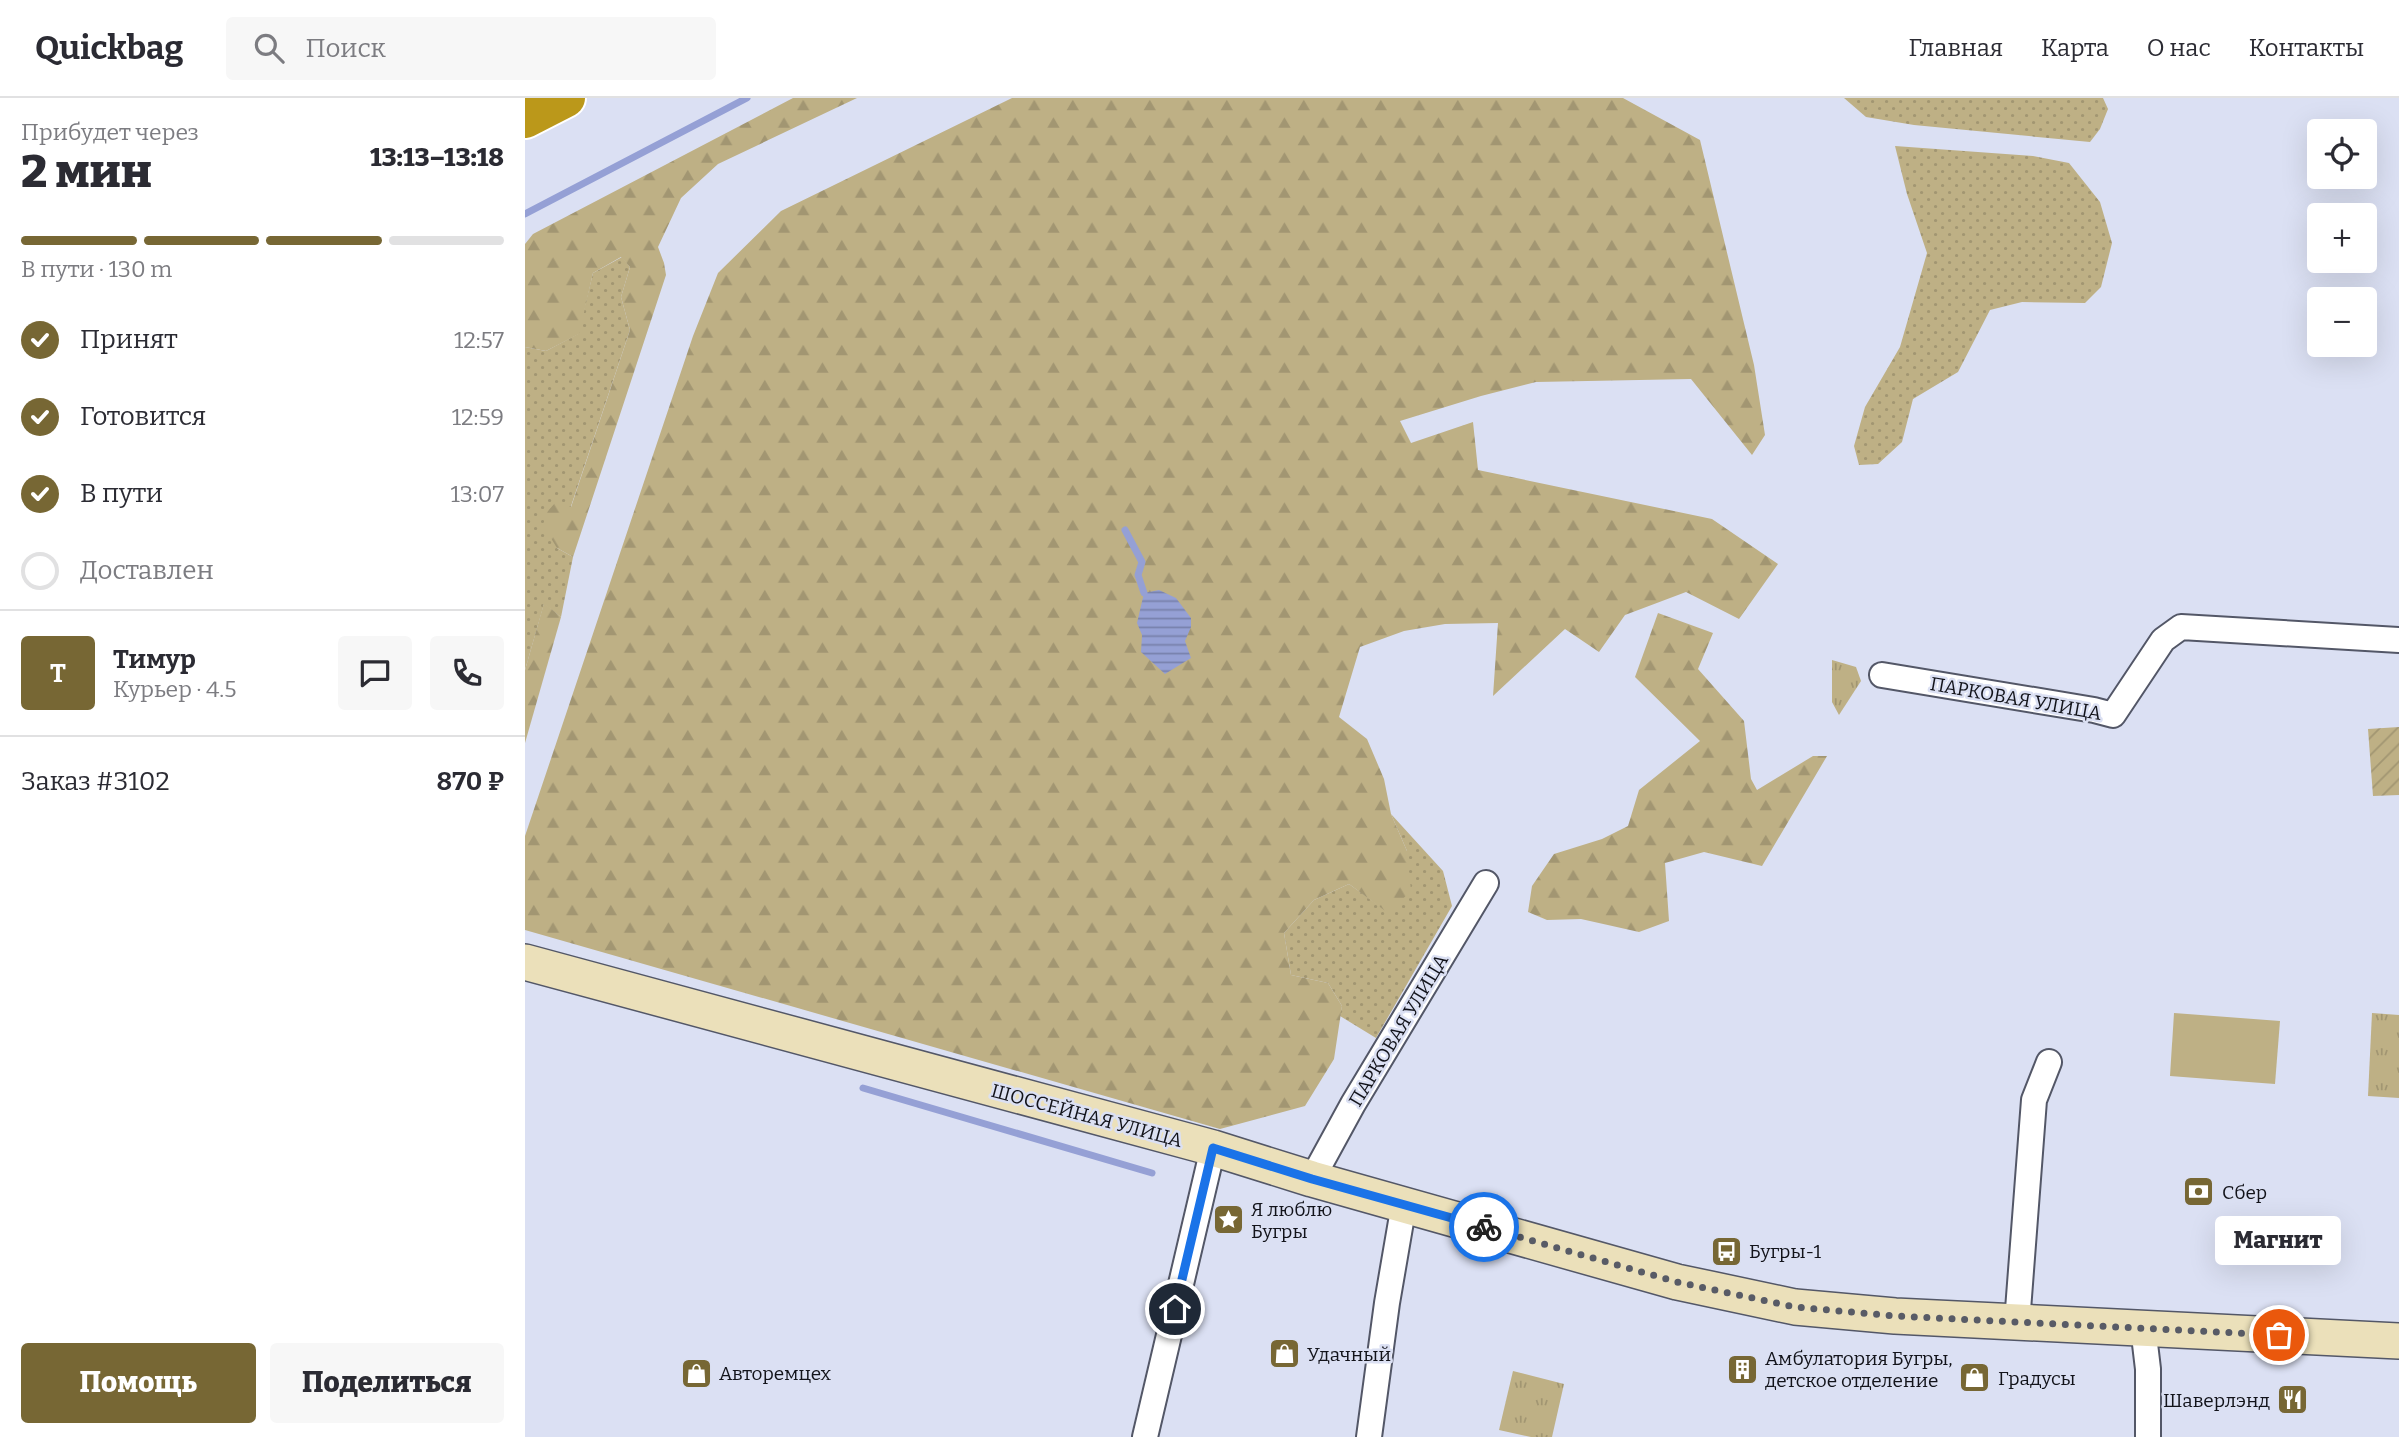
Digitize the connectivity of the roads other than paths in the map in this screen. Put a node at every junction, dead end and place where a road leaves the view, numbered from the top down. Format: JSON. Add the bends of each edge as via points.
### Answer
{"nodes":[{"id":1,"x":566,"y":98,"type":"edge"},
{"id":2,"x":525,"y":119,"type":"edge"},
{"id":3,"x":2399,"y":640,"type":"edge"},
{"id":4,"x":1882,"y":675,"type":"dead end"},
{"id":5,"x":1486,"y":883,"type":"dead end"},
{"id":6,"x":525,"y":962,"type":"edge"},
{"id":7,"x":2049,"y":1062,"type":"dead end"},
{"id":8,"x":1213,"y":1148,"type":"junction"},
{"id":9,"x":1312,"y":1179,"type":"junction"},
{"id":10,"x":1403,"y":1204,"type":"junction"},
{"id":11,"x":2017,"y":1322,"type":"junction"},
{"id":12,"x":2143,"y":1327,"type":"junction"},
{"id":13,"x":2399,"y":1341,"type":"edge"},
{"id":14,"x":1145,"y":1437,"type":"edge"},
{"id":15,"x":1369,"y":1437,"type":"edge"},
{"id":16,"x":2148,"y":1437,"type":"edge"}],
"edges":[{"from":1,"to":2,"type":"highway"},
{"from":3,"to":4,"type":"street","name":"ПАРКОВАЯ УЛИЦА","via":[[2181,627],[2163,640],[2113,715]]},
{"from":5,"to":9,"type":"street","name":"ПАРКОВАЯ УЛИЦА"},
{"from":6,"to":8,"type":"main road","name":"ШОССЕЙНАЯ УЛИЦА"},
{"from":7,"to":11,"type":"street","via":[[2034,1100]]},
{"from":8,"to":9,"type":"main road","name":"ШОССЕЙНАЯ УЛИЦА"},
{"from":8,"to":14,"type":"street"},
{"from":9,"to":10,"type":"main road","name":"ШОССЕЙНАЯ УЛИЦА"},
{"from":10,"to":11,"type":"main road","name":"ШОССЕЙНАЯ УЛИЦА","via":[[1677,1282],[1795,1307]]},
{"from":10,"to":15,"type":"street"},
{"from":11,"to":12,"type":"main road","name":"ШОССЕЙНАЯ УЛИЦА"},
{"from":12,"to":13,"type":"main road","name":"ШОССЕЙНАЯ УЛИЦА"},
{"from":12,"to":16,"type":"street"}]}
